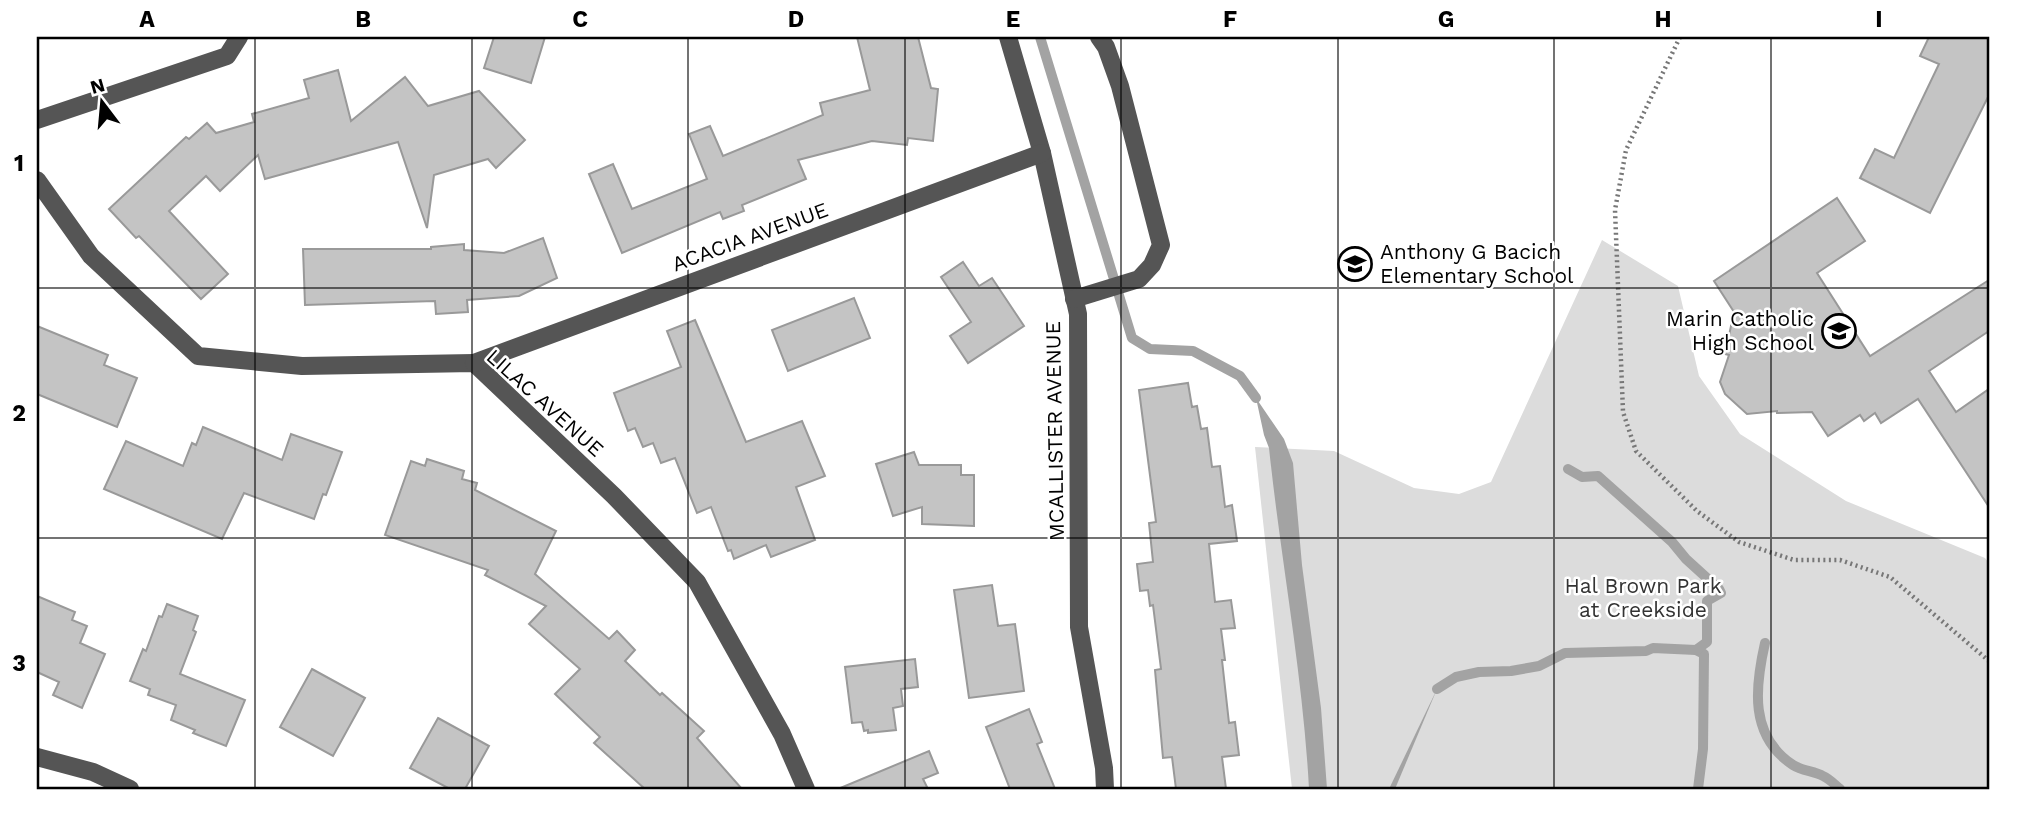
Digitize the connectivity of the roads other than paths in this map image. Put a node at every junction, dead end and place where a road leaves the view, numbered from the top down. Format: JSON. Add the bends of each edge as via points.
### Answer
{"nodes":[{"id":1,"x":239,"y":37,"type":"edge"},
{"id":2,"x":1008,"y":37,"type":"edge"},
{"id":3,"x":1099,"y":37,"type":"edge"},
{"id":4,"x":37,"y":120,"type":"edge"},
{"id":5,"x":1042,"y":153,"type":"junction"},
{"id":6,"x":37,"y":180,"type":"edge"},
{"id":7,"x":1074,"y":299,"type":"junction"},
{"id":8,"x":474,"y":363,"type":"junction"},
{"id":9,"x":37,"y":757,"type":"edge"},
{"id":10,"x":130,"y":789,"type":"edge"},
{"id":11,"x":806,"y":789,"type":"edge"},
{"id":12,"x":1105,"y":789,"type":"edge"}],
"edges":[{"from":1,"to":4,"type":"street","via":[[227,56]]},
{"from":2,"to":5,"type":"street","name":"MCALLISTER AVENUE"},
{"from":3,"to":7,"type":"street","via":[[1120,86],[1161,245],[1139,279]]},
{"from":5,"to":7,"type":"street","name":"MCALLISTER AVENUE"},
{"from":5,"to":8,"type":"street","name":"ACACIA AVENUE"},
{"from":6,"to":8,"type":"street","name":"LILAC AVENUE","via":[[91,256],[198,356],[302,366]]},
{"from":7,"to":12,"type":"street","name":"MCALLISTER AVENUE","via":[[1078,314],[1079,627]]},
{"from":8,"to":11,"type":"street","name":"LILAC AVENUE","via":[[697,582],[782,734]]},
{"from":9,"to":10,"type":"street","via":[[93,772]]}]}
